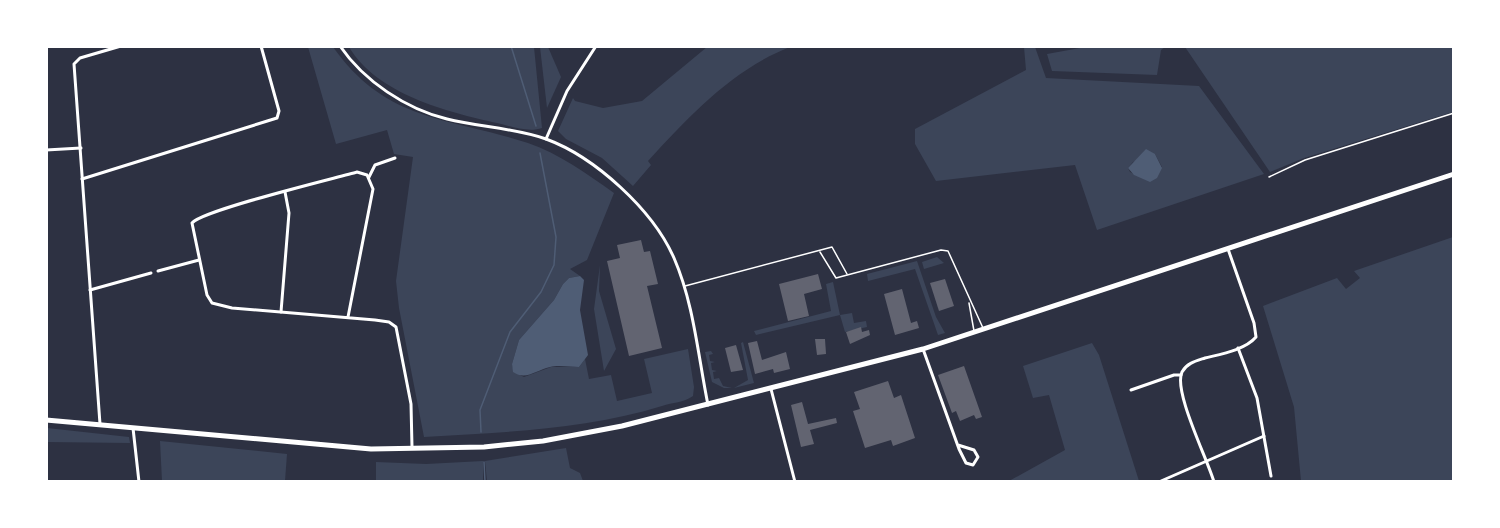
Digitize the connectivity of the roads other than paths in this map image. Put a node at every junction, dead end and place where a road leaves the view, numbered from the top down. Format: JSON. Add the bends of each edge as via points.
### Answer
{"nodes":[{"id":1,"x":121,"y":46,"type":"edge"},
{"id":2,"x":261,"y":46,"type":"edge"},
{"id":3,"x":340,"y":46,"type":"edge"},
{"id":4,"x":596,"y":46,"type":"edge"},
{"id":5,"x":546,"y":139,"type":"junction"},
{"id":6,"x":81,"y":148,"type":"junction"},
{"id":7,"x":46,"y":150,"type":"edge"},
{"id":8,"x":395,"y":158,"type":"dead end"},
{"id":9,"x":1454,"y":174,"type":"edge"},
{"id":10,"x":369,"y":177,"type":"junction"},
{"id":11,"x":82,"y":179,"type":"junction"},
{"id":12,"x":285,"y":192,"type":"junction"},
{"id":13,"x":1227,"y":248,"type":"junction"},
{"id":14,"x":820,"y":252,"type":"junction"},
{"id":15,"x":199,"y":260,"type":"junction"},
{"id":16,"x":158,"y":271,"type":"dead end"},
{"id":17,"x":151,"y":273,"type":"dead end"},
{"id":18,"x":847,"y":275,"type":"junction"},
{"id":19,"x":684,"y":286,"type":"junction"},
{"id":20,"x":90,"y":290,"type":"junction"},
{"id":21,"x":969,"y":302,"type":"junction"},
{"id":22,"x":281,"y":312,"type":"junction"},
{"id":23,"x":348,"y":317,"type":"junction"},
{"id":24,"x":983,"y":330,"type":"junction"},
{"id":25,"x":974,"y":333,"type":"junction"},
{"id":26,"x":1238,"y":348,"type":"junction"},
{"id":27,"x":923,"y":349,"type":"junction"},
{"id":28,"x":1181,"y":375,"type":"junction"},
{"id":29,"x":771,"y":389,"type":"junction"},
{"id":30,"x":1131,"y":390,"type":"dead end"},
{"id":31,"x":708,"y":405,"type":"junction"},
{"id":32,"x":48,"y":420,"type":"edge"},
{"id":33,"x":100,"y":424,"type":"junction"},
{"id":34,"x":133,"y":428,"type":"junction"},
{"id":35,"x":1264,"y":436,"type":"junction"},
{"id":36,"x":958,"y":445,"type":"junction"},
{"id":37,"x":411,"y":449,"type":"junction"},
{"id":38,"x":1208,"y":460,"type":"junction"},
{"id":39,"x":1271,"y":476,"type":"dead end"},
{"id":40,"x":1161,"y":481,"type":"edge"},
{"id":41,"x":139,"y":482,"type":"edge"},
{"id":42,"x":795,"y":482,"type":"edge"},
{"id":43,"x":1214,"y":482,"type":"edge"}],
"edges":[{"from":1,"to":6,"type":"street","via":[[75,61]]},
{"from":2,"to":11,"type":"street","via":[[279,111],[277,118]]},
{"from":3,"to":5,"type":"street","via":[[371,80],[415,108],[446,119]]},
{"from":4,"to":5,"type":"street","via":[[567,90]]},
{"from":5,"to":19,"type":"street","via":[[592,165],[636,203],[661,234]]},
{"from":6,"to":7,"type":"street"},
{"from":6,"to":11,"type":"street"},
{"from":8,"to":10,"type":"street","via":[[375,165]]},
{"from":9,"to":13,"type":"main road"},
{"from":10,"to":12,"type":"street","via":[[357,172]]},
{"from":10,"to":23,"type":"street","via":[[373,189]]},
{"from":11,"to":20,"type":"street"},
{"from":12,"to":15,"type":"street","via":[[196,218],[192,229]]},
{"from":12,"to":22,"type":"street","via":[[289,213]]},
{"from":13,"to":24,"type":"main road"},
{"from":13,"to":26,"type":"street","via":[[1256,333],[1254,339]]},
{"from":14,"to":18,"type":"lane","via":[[836,278]]},
{"from":14,"to":18,"type":"lane","via":[[832,247]]},
{"from":14,"to":19,"type":"lane"},
{"from":15,"to":16,"type":"street"},
{"from":15,"to":22,"type":"street","via":[[212,303],[219,307]]},
{"from":17,"to":20,"type":"street"},
{"from":18,"to":21,"type":"lane","via":[[945,250],[951,253]]},
{"from":19,"to":31,"type":"street"},
{"from":20,"to":33,"type":"street"},
{"from":21,"to":24,"type":"lane"},
{"from":21,"to":25,"type":"lane"},
{"from":22,"to":23,"type":"street"},
{"from":23,"to":37,"type":"street","via":[[388,322],[396,327],[411,404]]},
{"from":24,"to":25,"type":"main road"},
{"from":25,"to":27,"type":"main road"},
{"from":26,"to":28,"type":"street","via":[[1191,364]]},
{"from":26,"to":35,"type":"street","via":[[1254,389]]},
{"from":27,"to":29,"type":"main road"},
{"from":27,"to":36,"type":"street"},
{"from":28,"to":30,"type":"street"},
{"from":28,"to":38,"type":"street","via":[[1185,408]]},
{"from":29,"to":31,"type":"main road"},
{"from":29,"to":42,"type":"street"},
{"from":31,"to":37,"type":"main road","via":[[577,435],[484,447]]},
{"from":32,"to":33,"type":"main road"},
{"from":33,"to":34,"type":"main road"},
{"from":34,"to":37,"type":"main road","via":[[339,448]]},
{"from":34,"to":41,"type":"street"},
{"from":35,"to":38,"type":"street"},
{"from":35,"to":39,"type":"street"},
{"from":36,"to":36,"type":"street","via":[[966,463],[973,465],[978,457],[974,450]]},
{"from":38,"to":40,"type":"street"},
{"from":38,"to":43,"type":"street"}]}
